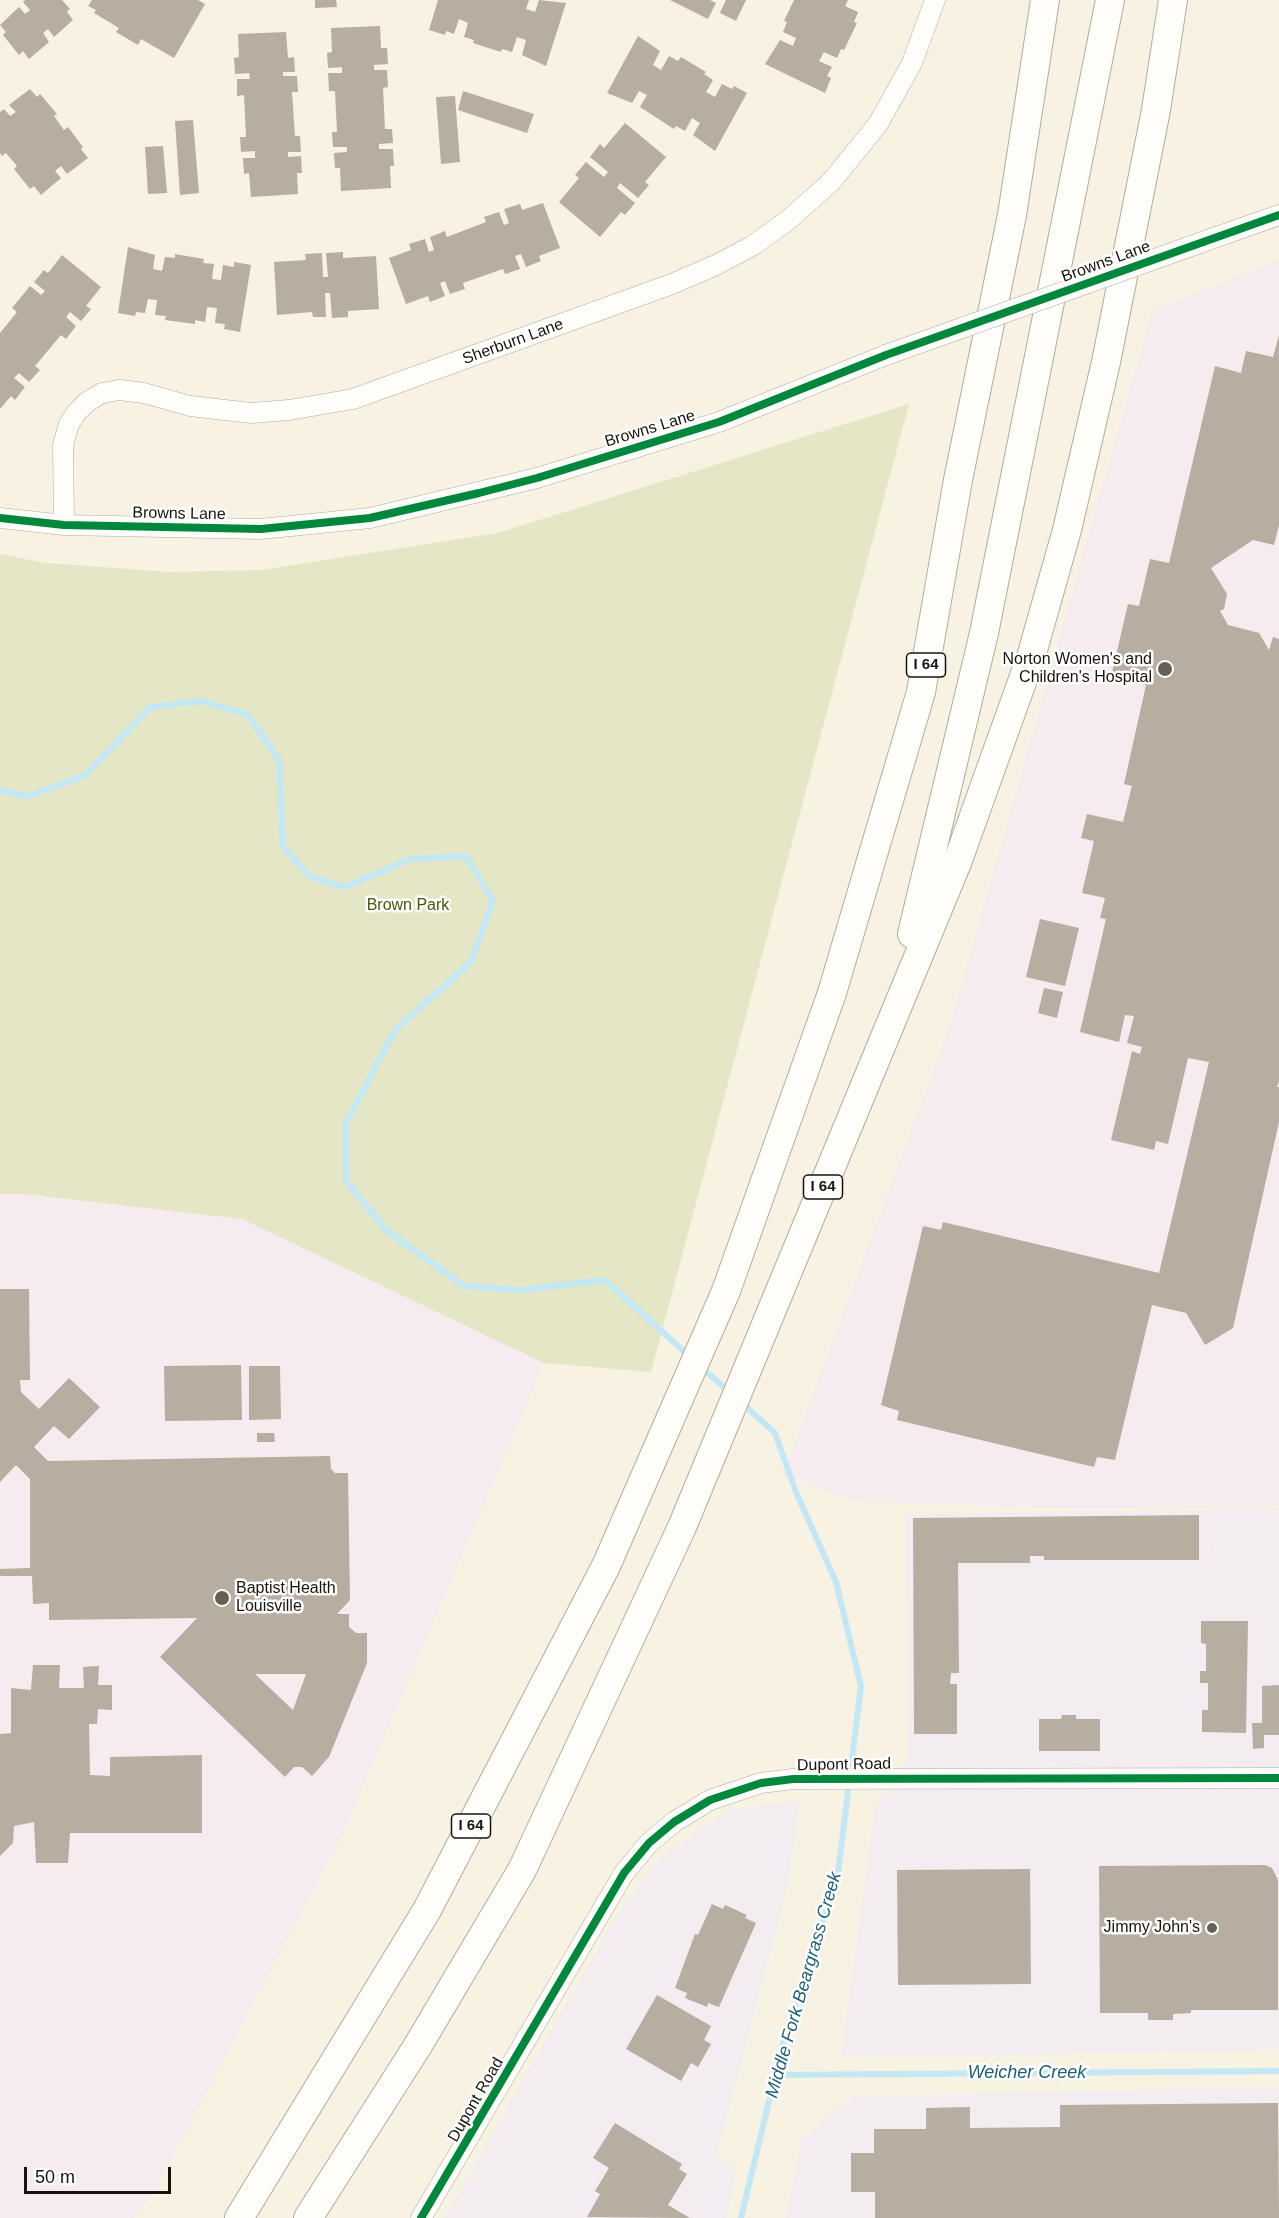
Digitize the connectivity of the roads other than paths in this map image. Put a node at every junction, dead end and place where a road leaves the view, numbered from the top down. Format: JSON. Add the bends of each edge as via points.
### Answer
{"nodes":[{"id":1,"x":935,"y":0,"type":"edge"},
{"id":2,"x":1045,"y":0,"type":"edge"},
{"id":3,"x":1110,"y":0,"type":"edge"},
{"id":4,"x":1173,"y":0,"type":"edge"},
{"id":5,"x":1279,"y":215,"type":"edge"},
{"id":6,"x":0,"y":518,"type":"edge"},
{"id":7,"x":64,"y":525,"type":"junction"},
{"id":8,"x":886,"y":1035,"type":"junction"},
{"id":9,"x":1279,"y":1778,"type":"edge"},
{"id":10,"x":239,"y":2218,"type":"edge"},
{"id":11,"x":308,"y":2218,"type":"edge"},
{"id":12,"x":421,"y":2218,"type":"edge"}],
"edges":[{"from":1,"to":7,"type":"street","name":"Sherburn Lane","via":[[912,63],[878,124],[831,182],[788,221],[752,246],[672,284],[353,399],[251,413],[190,406],[144,393],[102,393],[87,402],[69,424],[63,445]]},
{"from":2,"to":10,"type":"highway","number":"I 64","via":[[1012,215],[958,480],[921,692],[832,993],[719,1308],[606,1566],[428,1910]]},
{"from":3,"to":8,"type":"highway","number":"I 64","via":[[984,633]]},
{"from":4,"to":8,"type":"highway","via":[[1156,110],[1106,362],[1067,530],[1031,657],[957,863]]},
{"from":5,"to":7,"type":"street","name":"Browns Lane","bridge":true,"via":[[886,355],[719,422],[537,478],[370,518],[261,529]]},
{"from":6,"to":7,"type":"street","name":"Browns Lane"},
{"from":8,"to":11,"type":"highway","number":"I 64","via":[[682,1527],[522,1870],[417,2047]]},
{"from":9,"to":12,"type":"street","name":"Dupont Road","via":[[817,1779],[760,1783],[710,1800],[649,1843],[624,1873]]}]}
